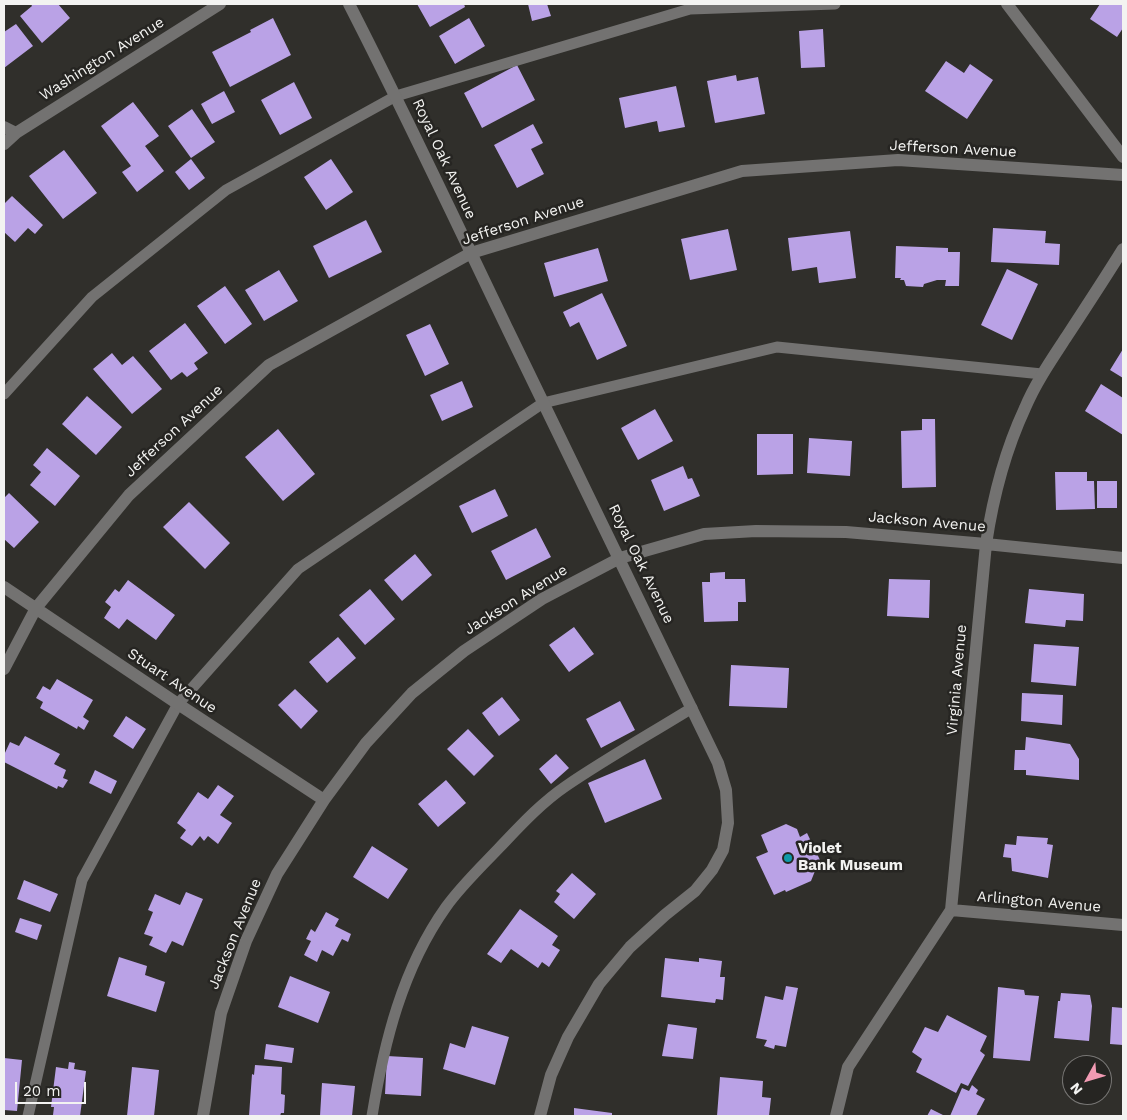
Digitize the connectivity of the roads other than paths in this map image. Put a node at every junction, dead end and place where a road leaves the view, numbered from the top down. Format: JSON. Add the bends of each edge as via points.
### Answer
{"nodes":[{"id":1,"x":220,"y":4,"type":"edge"},
{"id":2,"x":349,"y":4,"type":"edge"},
{"id":3,"x":834,"y":4,"type":"edge"},
{"id":4,"x":1007,"y":4,"type":"edge"},
{"id":5,"x":396,"y":96,"type":"junction"},
{"id":6,"x":4,"y":127,"type":"edge"},
{"id":7,"x":16,"y":133,"type":"junction"},
{"id":8,"x":4,"y":144,"type":"edge"},
{"id":9,"x":1123,"y":157,"type":"edge"},
{"id":10,"x":1123,"y":175,"type":"edge"},
{"id":11,"x":1123,"y":249,"type":"edge"},
{"id":12,"x":470,"y":253,"type":"junction"},
{"id":13,"x":1042,"y":374,"type":"junction"},
{"id":14,"x":4,"y":394,"type":"edge"},
{"id":15,"x":544,"y":403,"type":"junction"},
{"id":16,"x":986,"y":544,"type":"junction"},
{"id":17,"x":620,"y":558,"type":"junction"},
{"id":18,"x":1123,"y":558,"type":"edge"},
{"id":19,"x":4,"y":587,"type":"edge"},
{"id":20,"x":36,"y":608,"type":"junction"},
{"id":21,"x":4,"y":669,"type":"edge"},
{"id":22,"x":178,"y":704,"type":"junction"},
{"id":23,"x":692,"y":708,"type":"junction"},
{"id":24,"x":324,"y":800,"type":"junction"},
{"id":25,"x":951,"y":910,"type":"junction"},
{"id":26,"x":1123,"y":925,"type":"edge"},
{"id":27,"x":28,"y":1116,"type":"edge"},
{"id":28,"x":203,"y":1116,"type":"edge"},
{"id":29,"x":372,"y":1116,"type":"edge"},
{"id":30,"x":540,"y":1116,"type":"edge"},
{"id":31,"x":836,"y":1116,"type":"edge"}],
"edges":[{"from":1,"to":7,"type":"street","name":"Washington Avenue"},
{"from":2,"to":5,"type":"street","name":"Royal Oak Avenue"},
{"from":3,"to":5,"type":"lane","via":[[690,9]]},
{"from":4,"to":9,"type":"street"},
{"from":5,"to":12,"type":"street","name":"Royal Oak Avenue"},
{"from":5,"to":14,"type":"lane","via":[[226,190],[92,297]]},
{"from":6,"to":7,"type":"street"},
{"from":7,"to":8,"type":"street","name":"Washington Avenue"},
{"from":10,"to":12,"type":"street","name":"Jefferson Avenue","via":[[898,160],[742,172]]},
{"from":11,"to":13,"type":"street","name":"Virginia Avenue"},
{"from":12,"to":15,"type":"street","name":"Royal Oak Avenue"},
{"from":12,"to":20,"type":"street","name":"Jefferson Avenue","via":[[269,365],[129,495]]},
{"from":13,"to":15,"type":"lane","via":[[777,347]]},
{"from":13,"to":16,"type":"street","name":"Virginia Avenue","via":[[1010,448],[991,512]]},
{"from":15,"to":17,"type":"street","name":"Royal Oak Avenue"},
{"from":15,"to":22,"type":"lane","via":[[298,569]]},
{"from":16,"to":17,"type":"street","name":"Jackson Avenue","via":[[846,532],[756,531],[704,534]]},
{"from":16,"to":18,"type":"street","name":"Jackson Avenue"},
{"from":16,"to":25,"type":"street","name":"Virginia Avenue"},
{"from":17,"to":23,"type":"street","name":"Royal Oak Avenue"},
{"from":17,"to":24,"type":"street","name":"Jackson Avenue","via":[[542,599],[464,651],[412,693],[366,743]]},
{"from":19,"to":20,"type":"street","name":"Stuart Avenue"},
{"from":20,"to":21,"type":"street","name":"Jefferson Avenue"},
{"from":20,"to":22,"type":"street","name":"Stuart Avenue"},
{"from":22,"to":24,"type":"street","name":"Stuart Avenue"},
{"from":22,"to":27,"type":"lane","via":[[82,880]]},
{"from":23,"to":29,"type":"lane","via":[[565,787],[532,814],[446,907],[420,951],[400,997],[382,1059]]},
{"from":23,"to":30,"type":"street","name":"Royal Oak Avenue","via":[[718,764],[726,790],[728,823],[723,850],[695,891],[630,947],[599,984],[568,1037],[551,1075]]},
{"from":24,"to":28,"type":"street","name":"Jackson Avenue","via":[[277,874],[246,941],[222,1013]]},
{"from":25,"to":26,"type":"street","name":"Arlington Avenue"},
{"from":25,"to":31,"type":"street","name":"Virginia Avenue","via":[[848,1067]]}]}
